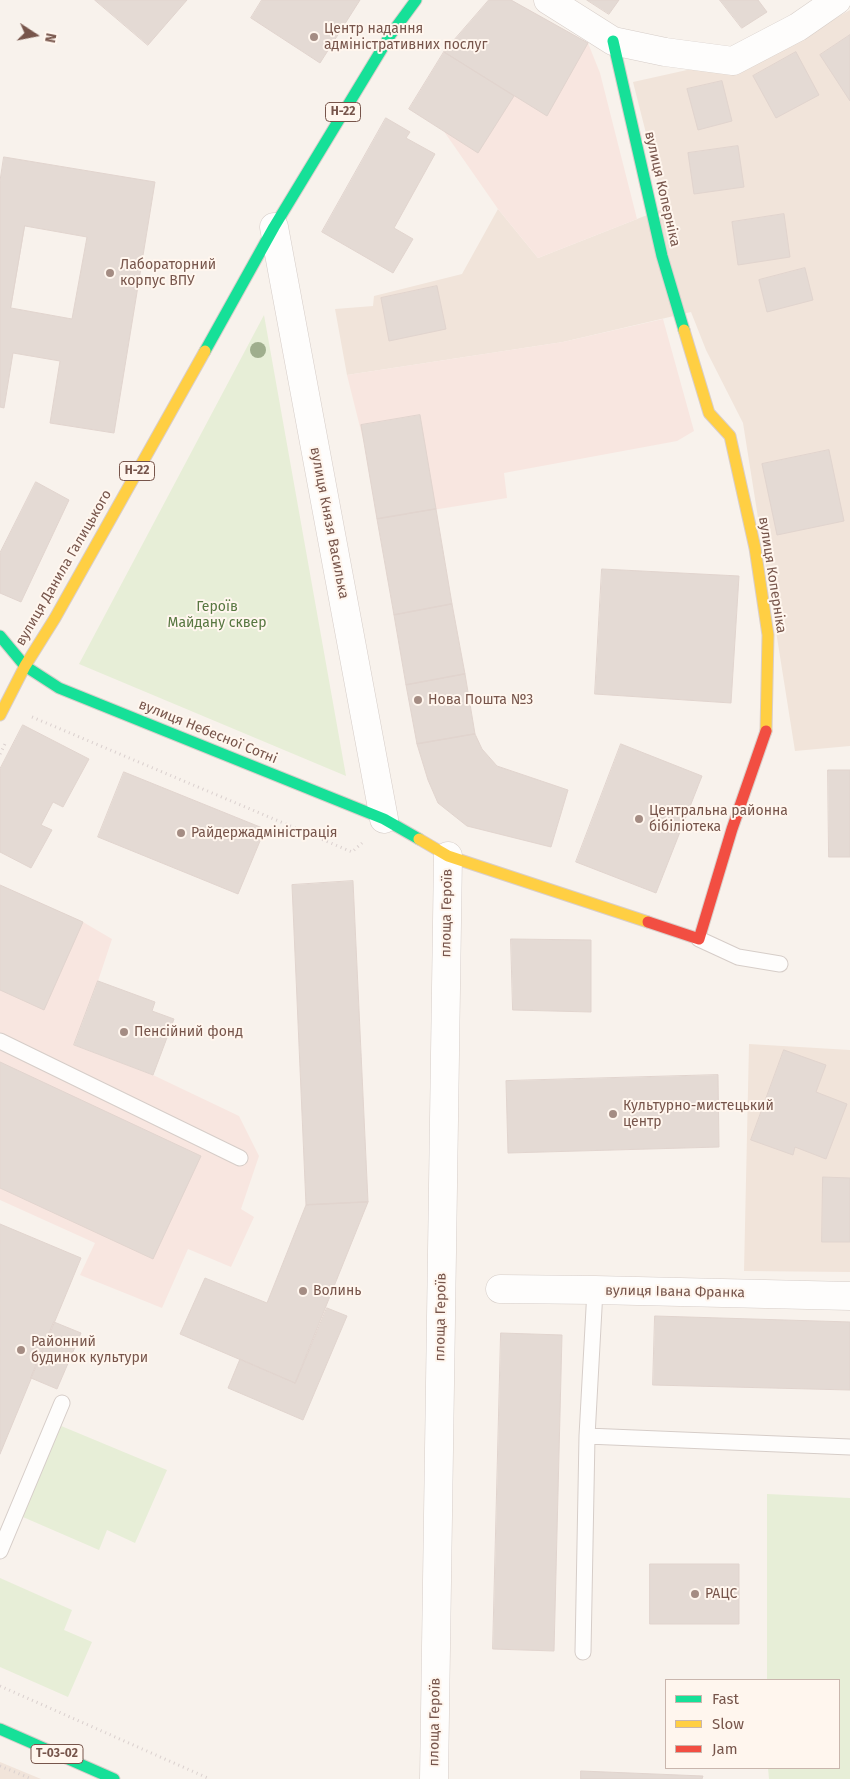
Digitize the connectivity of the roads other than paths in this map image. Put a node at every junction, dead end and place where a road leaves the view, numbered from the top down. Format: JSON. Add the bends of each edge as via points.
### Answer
{"nodes":[{"id":1,"x":416,"y":0,"type":"edge"},
{"id":2,"x":548,"y":0,"type":"edge"},
{"id":3,"x":837,"y":0,"type":"edge"},
{"id":4,"x":613,"y":41,"type":"junction"},
{"id":5,"x":274,"y":227,"type":"junction"},
{"id":6,"x":0,"y":636,"type":"edge"},
{"id":7,"x":25,"y":666,"type":"junction"},
{"id":8,"x":0,"y":715,"type":"edge"},
{"id":9,"x":384,"y":820,"type":"junction"},
{"id":10,"x":448,"y":856,"type":"junction"},
{"id":11,"x":698,"y":939,"type":"junction"},
{"id":12,"x":780,"y":964,"type":"dead end"},
{"id":13,"x":0,"y":1041,"type":"edge"},
{"id":14,"x":240,"y":1158,"type":"dead end"},
{"id":15,"x":500,"y":1289,"type":"dead end"},
{"id":16,"x":595,"y":1290,"type":"junction"},
{"id":17,"x":850,"y":1296,"type":"edge"},
{"id":18,"x":62,"y":1403,"type":"dead end"},
{"id":19,"x":587,"y":1436,"type":"junction"},
{"id":20,"x":850,"y":1447,"type":"edge"},
{"id":21,"x":0,"y":1551,"type":"edge"},
{"id":22,"x":583,"y":1652,"type":"dead end"},
{"id":23,"x":0,"y":1730,"type":"edge"},
{"id":24,"x":114,"y":1779,"type":"edge"},
{"id":25,"x":434,"y":1779,"type":"edge"}],
"edges":[{"from":1,"to":5,"type":"street","number":"Н-22","via":[[391,34]]},
{"from":2,"to":4,"type":"street"},
{"from":3,"to":4,"type":"street","via":[[798,27],[732,61]]},
{"from":4,"to":11,"type":"street","name":"вулиця Коперніка","via":[[662,256],[709,413],[730,436],[755,548],[768,635],[767,727]]},
{"from":5,"to":7,"type":"street","name":"вулиця Данила Галицького","number":"Н-22"},
{"from":5,"to":9,"type":"street","name":"вулиця Князя Василька"},
{"from":6,"to":7,"type":"street","name":"вулиця Небесної Сотні"},
{"from":7,"to":8,"type":"street","name":"вулиця Данила Галицького","number":"Н-22"},
{"from":7,"to":9,"type":"street","name":"вулиця Небесної Сотні","via":[[59,688]]},
{"from":9,"to":10,"type":"street"},
{"from":10,"to":11,"type":"street"},
{"from":10,"to":25,"type":"street","name":"площа Героїв"},
{"from":11,"to":12,"type":"lane","via":[[738,957]]},
{"from":13,"to":14,"type":"lane"},
{"from":15,"to":16,"type":"street","name":"вулиця Івана Франка"},
{"from":16,"to":17,"type":"street","name":"вулиця Івана Франка"},
{"from":16,"to":19,"type":"lane"},
{"from":18,"to":21,"type":"lane"},
{"from":19,"to":20,"type":"lane"},
{"from":19,"to":22,"type":"lane"},
{"from":23,"to":24,"type":"street","number":"Т-03-02"}]}
